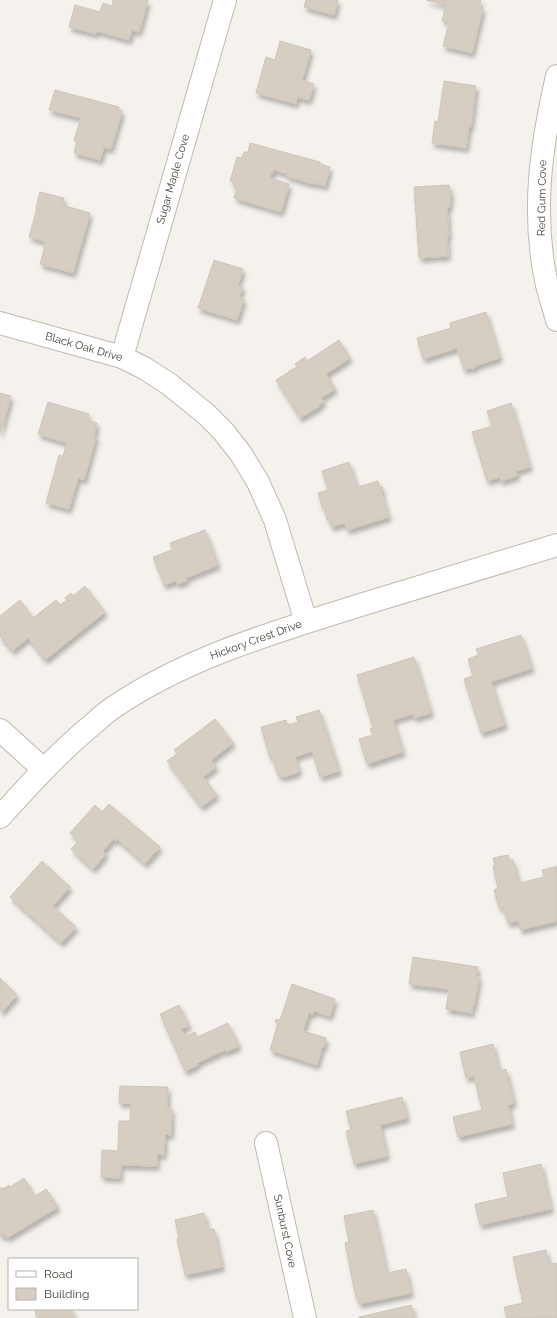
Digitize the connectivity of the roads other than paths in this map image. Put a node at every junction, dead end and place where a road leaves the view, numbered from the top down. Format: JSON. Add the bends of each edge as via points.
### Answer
{"nodes":[{"id":1,"x":225,"y":0,"type":"edge"},
{"id":2,"x":557,"y":76,"type":"edge"},
{"id":3,"x":557,"y":320,"type":"edge"},
{"id":4,"x":0,"y":323,"type":"edge"},
{"id":5,"x":122,"y":357,"type":"junction"},
{"id":6,"x":557,"y":545,"type":"edge"},
{"id":7,"x":306,"y":622,"type":"junction"},
{"id":8,"x":0,"y":730,"type":"edge"},
{"id":9,"x":43,"y":769,"type":"junction"},
{"id":10,"x":0,"y":817,"type":"edge"},
{"id":11,"x":266,"y":1143,"type":"dead end"},
{"id":12,"x":305,"y":1318,"type":"edge"}],
"edges":[{"from":1,"to":5,"type":"street","name":"Sugar Maple Cove"},
{"from":2,"to":3,"type":"street","name":"Red Gum Cove","via":[[544,140],[539,217],[547,285]]},
{"from":4,"to":5,"type":"street","name":"Black Oak Drive"},
{"from":5,"to":7,"type":"street","name":"Black Oak Drive","via":[[144,368],[188,399],[223,431],[241,454],[258,482],[275,520]]},
{"from":6,"to":7,"type":"street","name":"Hickory Crest Drive"},
{"from":7,"to":9,"type":"street","name":"Hickory Crest Drive","via":[[197,662],[151,684],[113,707]]},
{"from":8,"to":9,"type":"street"},
{"from":9,"to":10,"type":"street","name":"Hickory Crest Drive"},
{"from":11,"to":12,"type":"street","name":"Sunburst Cove"}]}
